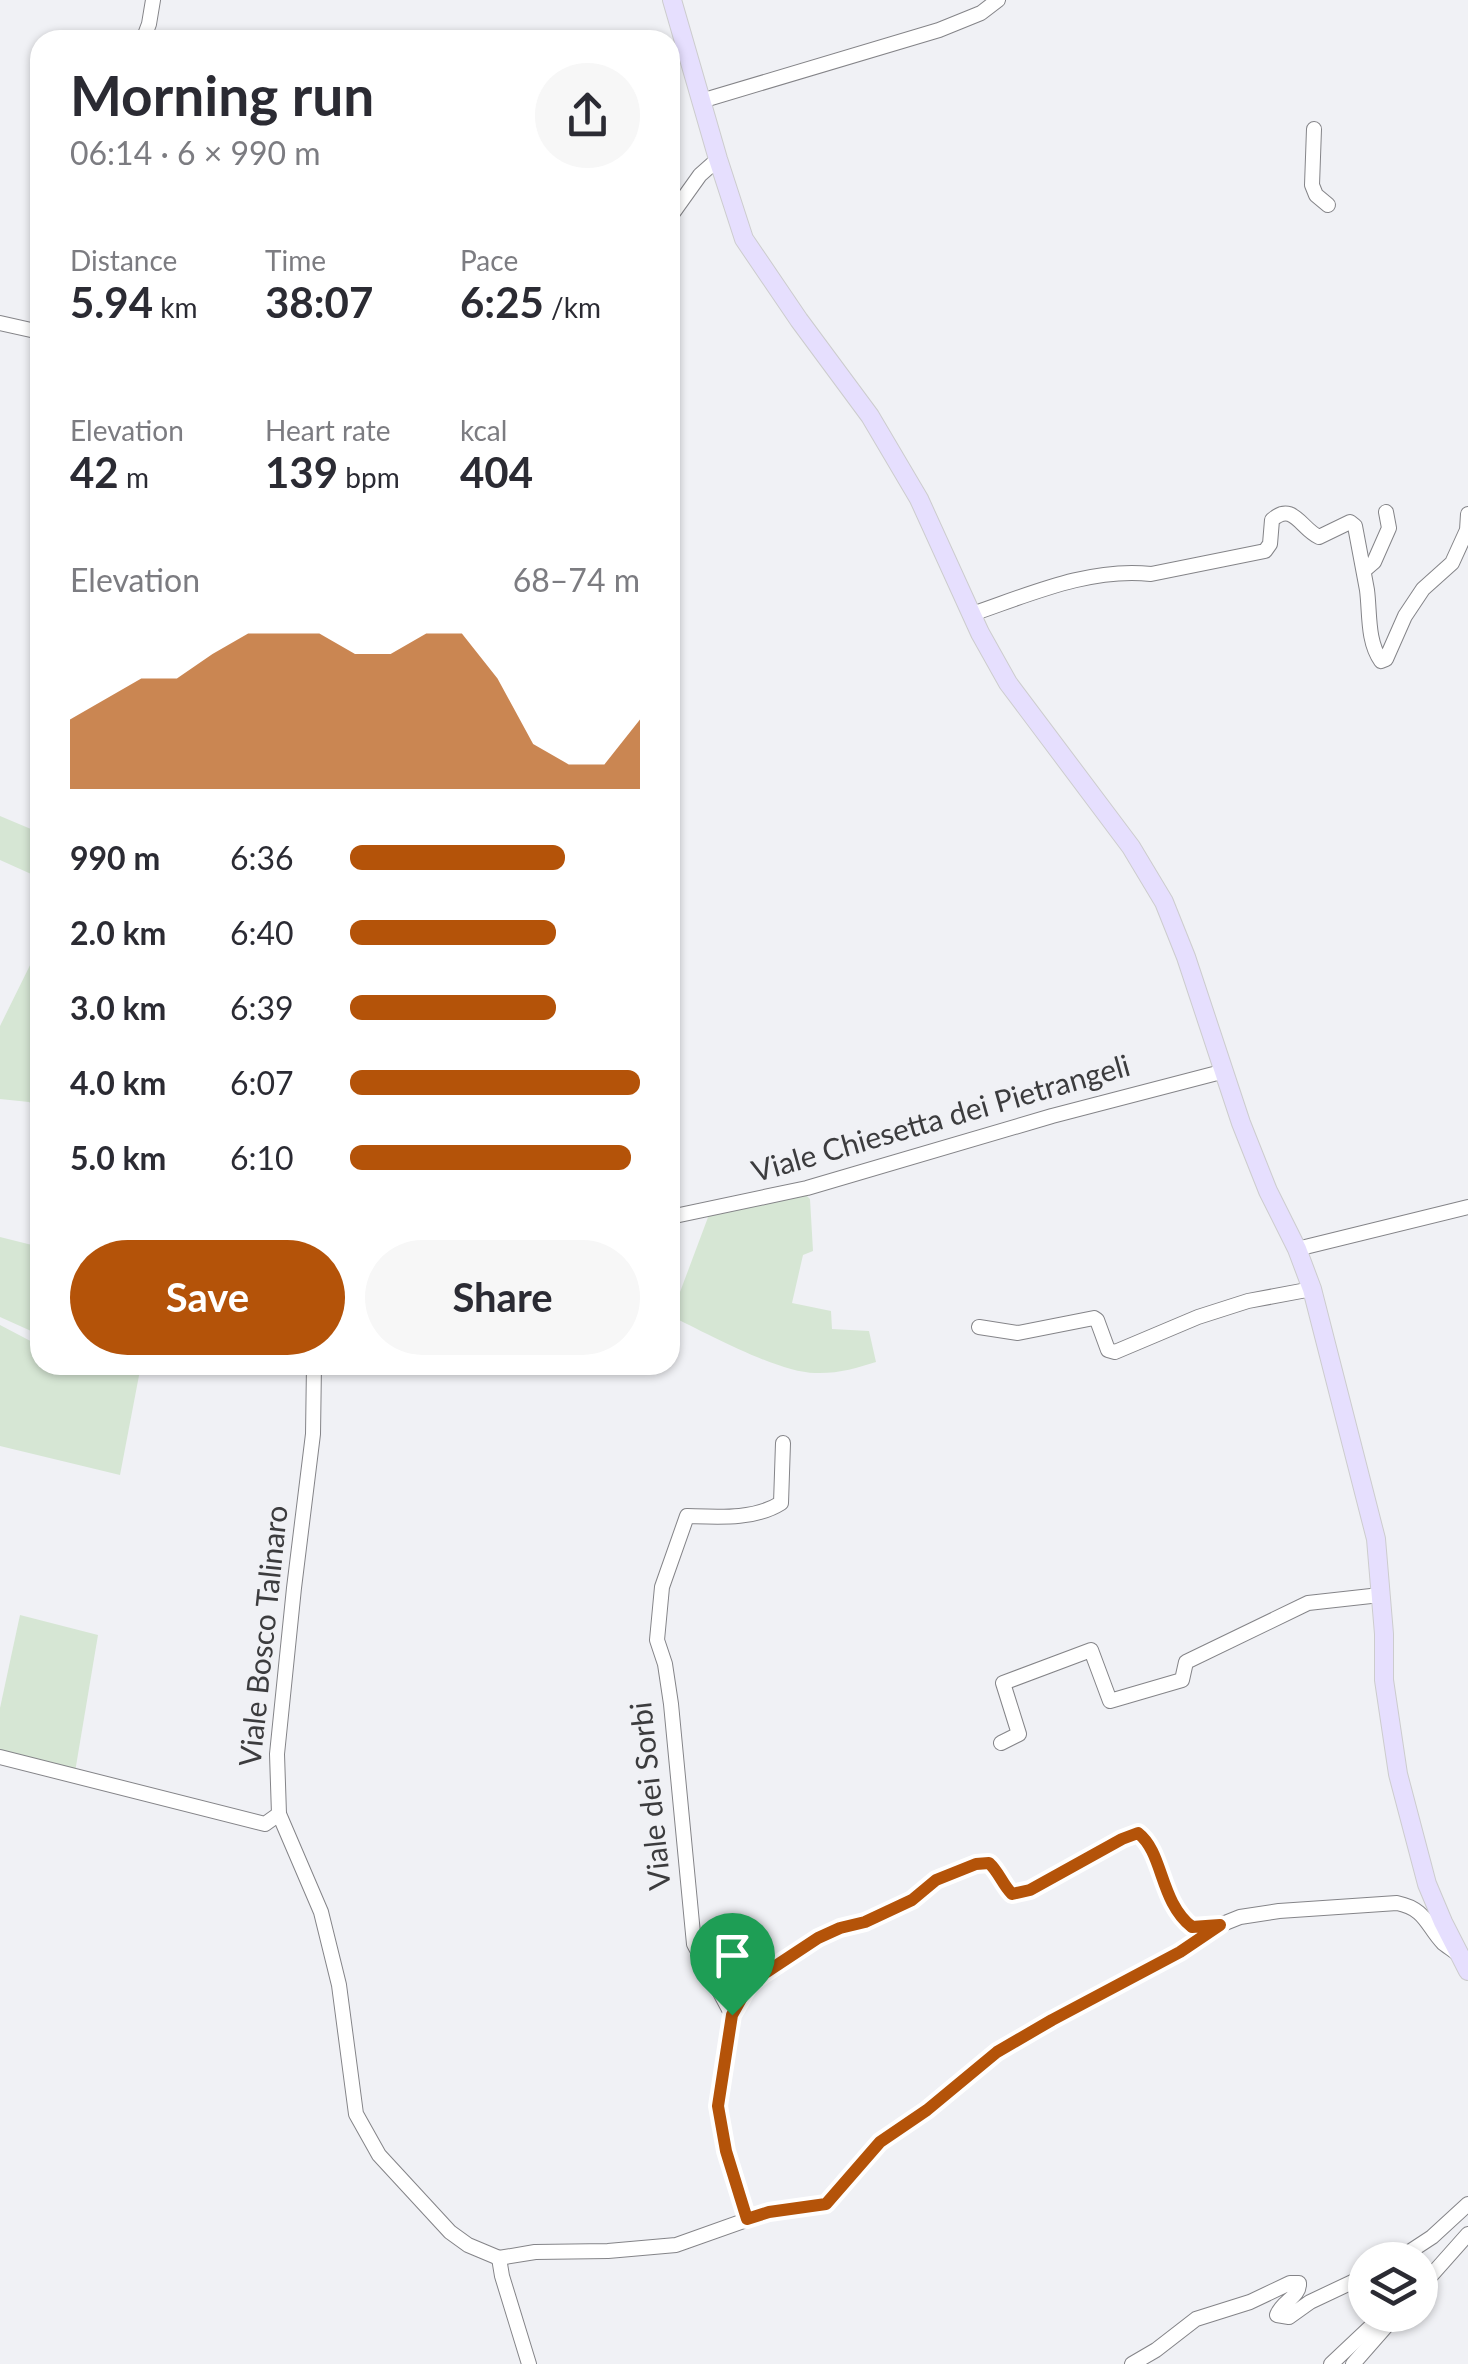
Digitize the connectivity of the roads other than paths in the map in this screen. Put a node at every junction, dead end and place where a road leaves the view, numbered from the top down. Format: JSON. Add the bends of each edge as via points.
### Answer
{"nodes":[{"id":1,"x":153,"y":0,"type":"edge"},
{"id":2,"x":672,"y":0,"type":"edge"},
{"id":3,"x":998,"y":0,"type":"edge"},
{"id":4,"x":147,"y":30,"type":"edge"},
{"id":5,"x":701,"y":102,"type":"junction"},
{"id":6,"x":1314,"y":129,"type":"dead end"},
{"id":7,"x":718,"y":158,"type":"junction"},
{"id":8,"x":680,"y":203,"type":"edge"},
{"id":9,"x":1328,"y":205,"type":"dead end"},
{"id":10,"x":0,"y":322,"type":"edge"},
{"id":11,"x":30,"y":330,"type":"edge"},
{"id":12,"x":1386,"y":512,"type":"dead end"},
{"id":13,"x":1468,"y":514,"type":"edge"},
{"id":14,"x":1363,"y":563,"type":"junction"},
{"id":15,"x":972,"y":614,"type":"junction"},
{"id":16,"x":1225,"y":1071,"type":"junction"},
{"id":17,"x":1468,"y":1207,"type":"edge"},
{"id":18,"x":680,"y":1215,"type":"edge"},
{"id":19,"x":1297,"y":1249,"type":"junction"},
{"id":20,"x":1312,"y":1289,"type":"junction"},
{"id":21,"x":979,"y":1327,"type":"dead end"},
{"id":22,"x":314,"y":1375,"type":"edge"},
{"id":23,"x":783,"y":1442,"type":"dead end"},
{"id":24,"x":1380,"y":1595,"type":"junction"},
{"id":25,"x":1001,"y":1742,"type":"dead end"},
{"id":26,"x":0,"y":1757,"type":"edge"},
{"id":27,"x":278,"y":1814,"type":"junction"},
{"id":28,"x":1220,"y":1925,"type":"junction"},
{"id":29,"x":1458,"y":1954,"type":"junction"},
{"id":30,"x":1468,"y":1971,"type":"edge"},
{"id":31,"x":732,"y":2015,"type":"junction"},
{"id":32,"x":1468,"y":2204,"type":"edge"},
{"id":33,"x":747,"y":2219,"type":"junction"},
{"id":34,"x":1468,"y":2234,"type":"edge"},
{"id":35,"x":1424,"y":2242,"type":"edge"},
{"id":36,"x":499,"y":2258,"type":"junction"},
{"id":37,"x":1438,"y":2268,"type":"edge"},
{"id":38,"x":1348,"y":2284,"type":"edge"},
{"id":39,"x":1365,"y":2332,"type":"edge"},
{"id":40,"x":1381,"y":2332,"type":"edge"},
{"id":41,"x":529,"y":2364,"type":"edge"},
{"id":42,"x":1132,"y":2364,"type":"edge"},
{"id":43,"x":1331,"y":2364,"type":"edge"},
{"id":44,"x":1353,"y":2364,"type":"edge"}],
"edges":[{"from":1,"to":4,"type":"street"},
{"from":2,"to":5,"type":"main road"},
{"from":3,"to":5,"type":"street","via":[[939,30]]},
{"from":5,"to":7,"type":"main road"},
{"from":6,"to":9,"type":"street","via":[[1312,185]]},
{"from":7,"to":8,"type":"street"},
{"from":7,"to":15,"type":"main road","via":[[744,238],[880,432],[920,499]]},
{"from":10,"to":11,"type":"street"},
{"from":12,"to":14,"type":"street","via":[[1389,528],[1374,562],[1367,568]]},
{"from":13,"to":14,"type":"street","via":[[1452,563],[1423,589],[1386,660],[1376,654],[1371,636]]},
{"from":14,"to":15,"type":"street","via":[[1350,522],[1319,537],[1295,516],[1279,514],[1265,551],[1052,586]]},
{"from":15,"to":16,"type":"main road","via":[[1008,683],[1164,902]]},
{"from":16,"to":18,"type":"street","name":"Viale Chiesetta dei Pietrangeli","via":[[807,1188]]},
{"from":16,"to":19,"type":"main road","via":[[1268,1192]]},
{"from":17,"to":19,"type":"street"},
{"from":19,"to":20,"type":"main road"},
{"from":20,"to":21,"type":"street","via":[[1248,1301],[1115,1352],[1108,1350],[1096,1318],[1018,1332]]},
{"from":20,"to":24,"type":"main road","via":[[1376,1539]]},
{"from":22,"to":27,"type":"street","name":"Viale Bosco Talinaro","via":[[314,1434],[277,1754]]},
{"from":23,"to":31,"type":"street","name":"Viale dei Sorbi","via":[[781,1503],[730,1517],[687,1516],[662,1587],[656,1640],[671,1704],[694,1944]]},
{"from":24,"to":25,"type":"street","via":[[1308,1603],[1186,1662],[1182,1680],[1110,1701],[1091,1650],[1003,1683],[1019,1734]]},
{"from":24,"to":29,"type":"main road","via":[[1398,1774],[1427,1884]]},
{"from":26,"to":27,"type":"street","via":[[264,1824]]},
{"from":27,"to":36,"type":"street","name":"Viale Bosco Talinaro","via":[[321,1912],[339,1985],[356,2114],[379,2156],[450,2232]]},
{"from":28,"to":29,"type":"street","via":[[1280,1912],[1397,1903],[1419,1912]]},
{"from":28,"to":31,"type":"street","via":[[1192,1927],[1180,1918],[1152,1850],[1138,1833],[1030,1890],[1012,1894],[989,1863],[936,1880],[912,1900],[805,1946],[750,1983]]},
{"from":28,"to":33,"type":"street","via":[[997,2052],[880,2142],[826,2204]]},
{"from":29,"to":30,"type":"main road"},
{"from":31,"to":33,"type":"street","via":[[718,2106]]},
{"from":32,"to":35,"type":"street"},
{"from":33,"to":36,"type":"street","via":[[676,2245]]},
{"from":34,"to":37,"type":"street"},
{"from":36,"to":41,"type":"street"},
{"from":38,"to":42,"type":"street","via":[[1289,2317],[1277,2315],[1298,2293],[1296,2281],[1196,2318]]},
{"from":39,"to":43,"type":"street"},
{"from":40,"to":44,"type":"street"}]}
